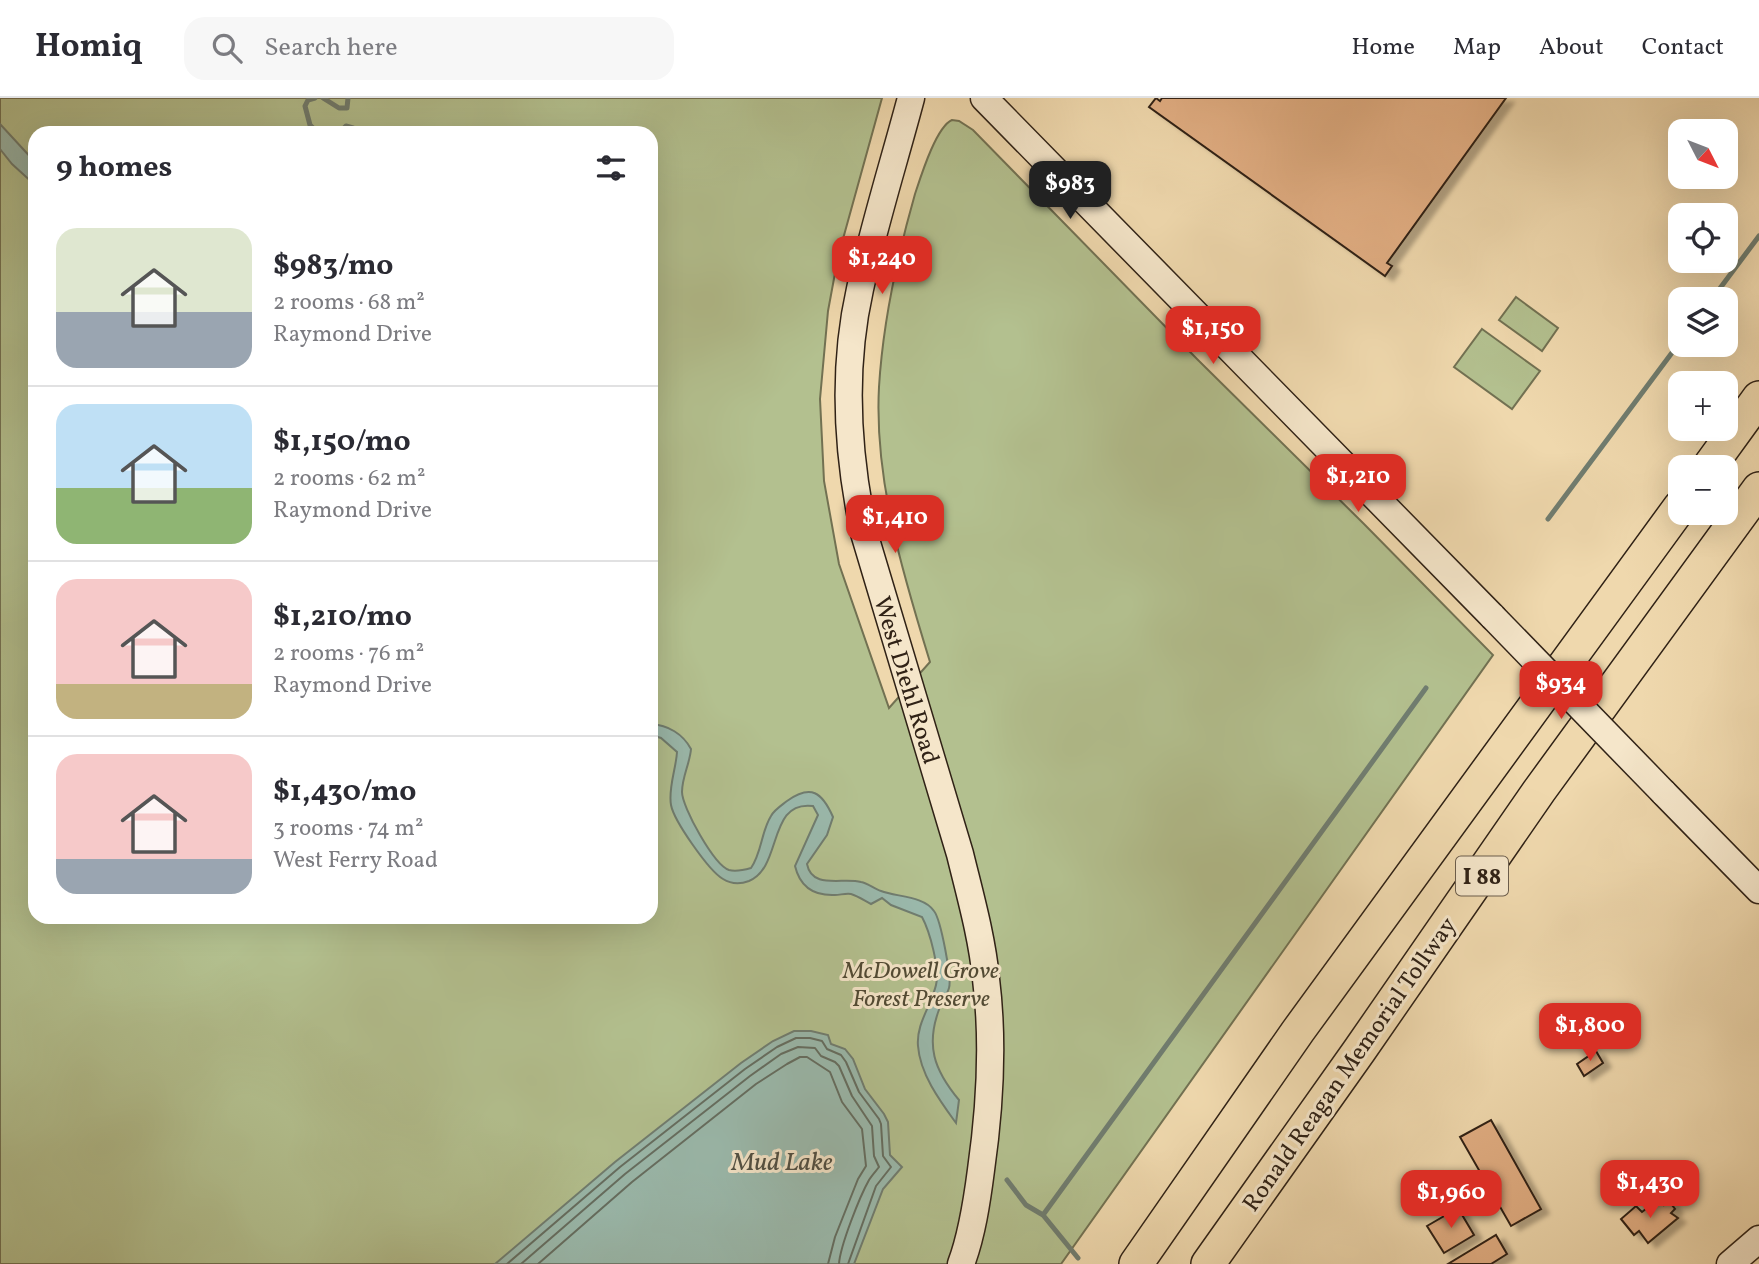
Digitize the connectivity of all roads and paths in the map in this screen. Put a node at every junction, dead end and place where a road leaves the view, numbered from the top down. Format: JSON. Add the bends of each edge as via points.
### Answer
{"nodes":[{"id":1,"x":911,"y":98,"type":"edge"},
{"id":2,"x":984,"y":98,"type":"edge"},
{"id":3,"x":1759,"y":398,"type":"edge"},
{"id":4,"x":1718,"y":455,"type":"edge"},
{"id":5,"x":1759,"y":489,"type":"edge"},
{"id":6,"x":1668,"y":523,"type":"edge"},
{"id":7,"x":1759,"y":890,"type":"edge"},
{"id":8,"x":1759,"y":1239,"type":"edge"},
{"id":9,"x":961,"y":1264,"type":"edge"},
{"id":10,"x":1136,"y":1264,"type":"edge"},
{"id":11,"x":1208,"y":1264,"type":"edge"},
{"id":12,"x":1730,"y":1264,"type":"edge"}],
"edges":[{"from":1,"to":9,"type":"street","name":"West Diehl Road","via":[[859,291],[851,347],[849,422],[864,533],[960,854],[986,978],[991,1064],[988,1117],[978,1192]]},
{"from":2,"to":7,"type":"street","bridge":true},
{"from":3,"to":4,"type":"highway"},
{"from":5,"to":11,"type":"highway","name":"Ronald Reagan Memorial Tollway","number":"I 88","via":[[1539,791]]},
{"from":6,"to":10,"type":"highway","number":"I 88","via":[[1298,1031]]},
{"from":8,"to":12,"type":"street"}]}
